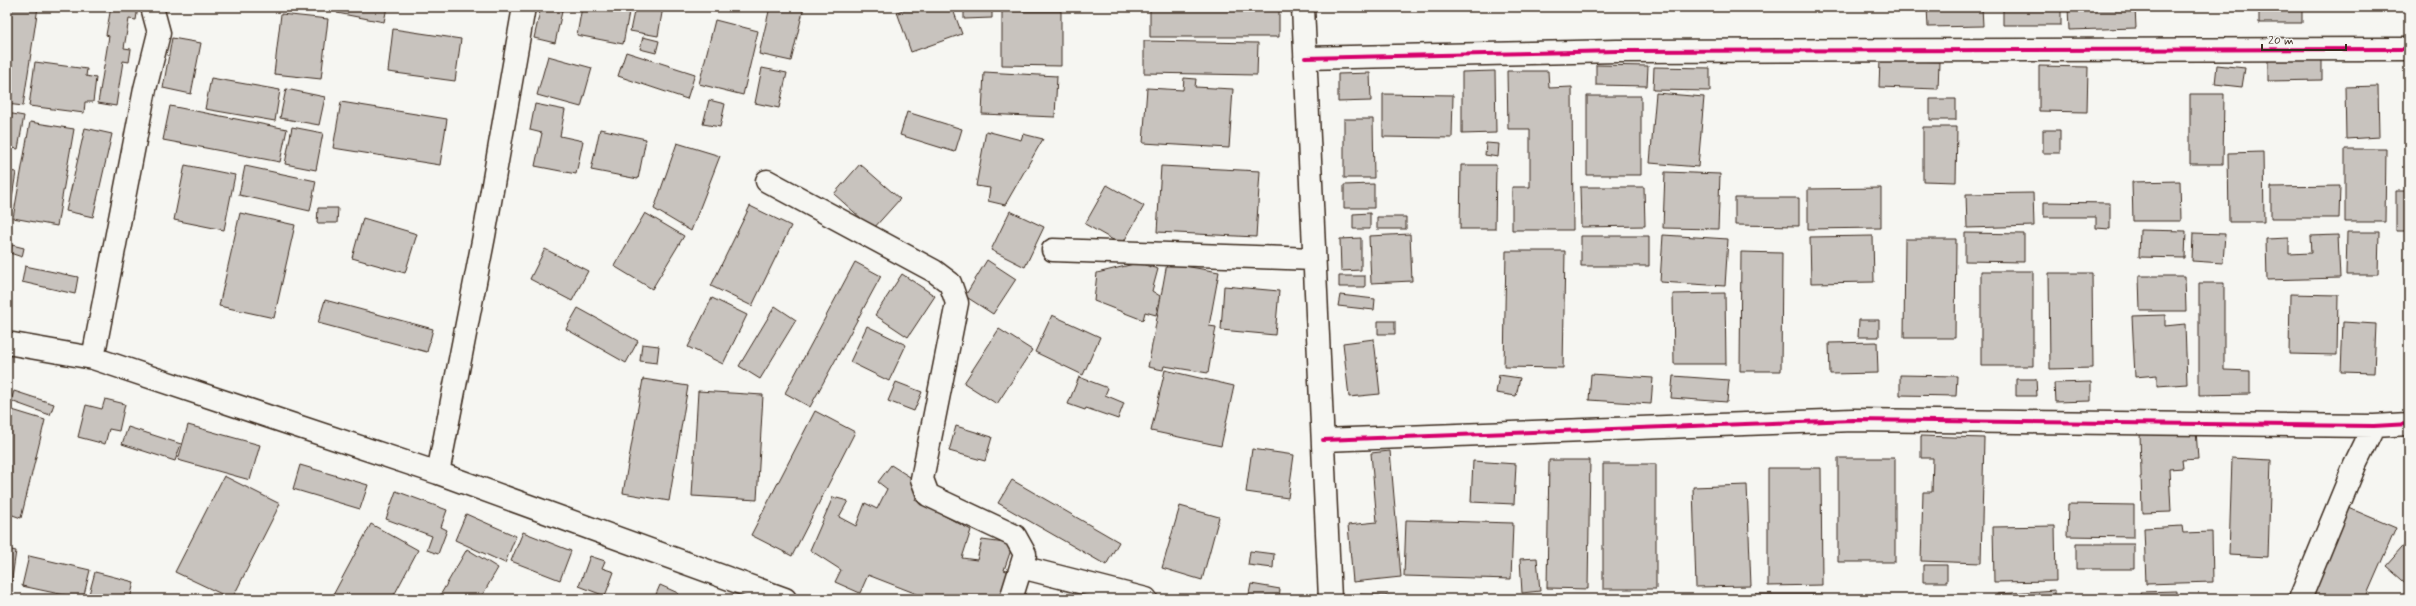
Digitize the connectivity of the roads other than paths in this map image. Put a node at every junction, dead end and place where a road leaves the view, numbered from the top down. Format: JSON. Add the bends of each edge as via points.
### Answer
{"nodes":[{"id":1,"x":152,"y":7,"type":"edge"},
{"id":2,"x":524,"y":7,"type":"edge"},
{"id":3,"x":1303,"y":7,"type":"edge"},
{"id":4,"x":2409,"y":49,"type":"edge"},
{"id":5,"x":1305,"y":58,"type":"junction"},
{"id":6,"x":767,"y":181,"type":"dead end"},
{"id":7,"x":1053,"y":250,"type":"dead end"},
{"id":8,"x":1314,"y":259,"type":"junction"},
{"id":9,"x":7,"y":343,"type":"edge"},
{"id":10,"x":93,"y":358,"type":"junction"},
{"id":11,"x":2409,"y":424,"type":"edge"},
{"id":12,"x":2374,"y":426,"type":"junction"},
{"id":13,"x":1323,"y":440,"type":"junction"},
{"id":14,"x":438,"y":474,"type":"junction"},
{"id":15,"x":1021,"y":567,"type":"junction"},
{"id":16,"x":785,"y":599,"type":"edge"},
{"id":17,"x":1011,"y":599,"type":"edge"},
{"id":18,"x":1146,"y":599,"type":"edge"},
{"id":19,"x":1330,"y":599,"type":"edge"},
{"id":20,"x":2300,"y":599,"type":"edge"}],
"edges":[{"from":1,"to":10,"type":"street","via":[[159,33],[144,89]]},
{"from":2,"to":14,"type":"street","via":[[484,236]]},
{"from":3,"to":5,"type":"street"},
{"from":4,"to":5,"type":"street","via":[[1625,51]]},
{"from":5,"to":8,"type":"street"},
{"from":6,"to":15,"type":"street","via":[[934,271],[950,283],[957,303],[922,479],[928,495],[1015,536],[1025,554]]},
{"from":7,"to":8,"type":"street"},
{"from":8,"to":13,"type":"street"},
{"from":9,"to":10,"type":"street"},
{"from":10,"to":14,"type":"street"},
{"from":11,"to":12,"type":"street"},
{"from":12,"to":13,"type":"street","via":[[1853,420]]},
{"from":12,"to":20,"type":"street","via":[[2355,465]]},
{"from":13,"to":19,"type":"street"},
{"from":14,"to":16,"type":"street"},
{"from":15,"to":17,"type":"street"},
{"from":15,"to":18,"type":"street"}]}
